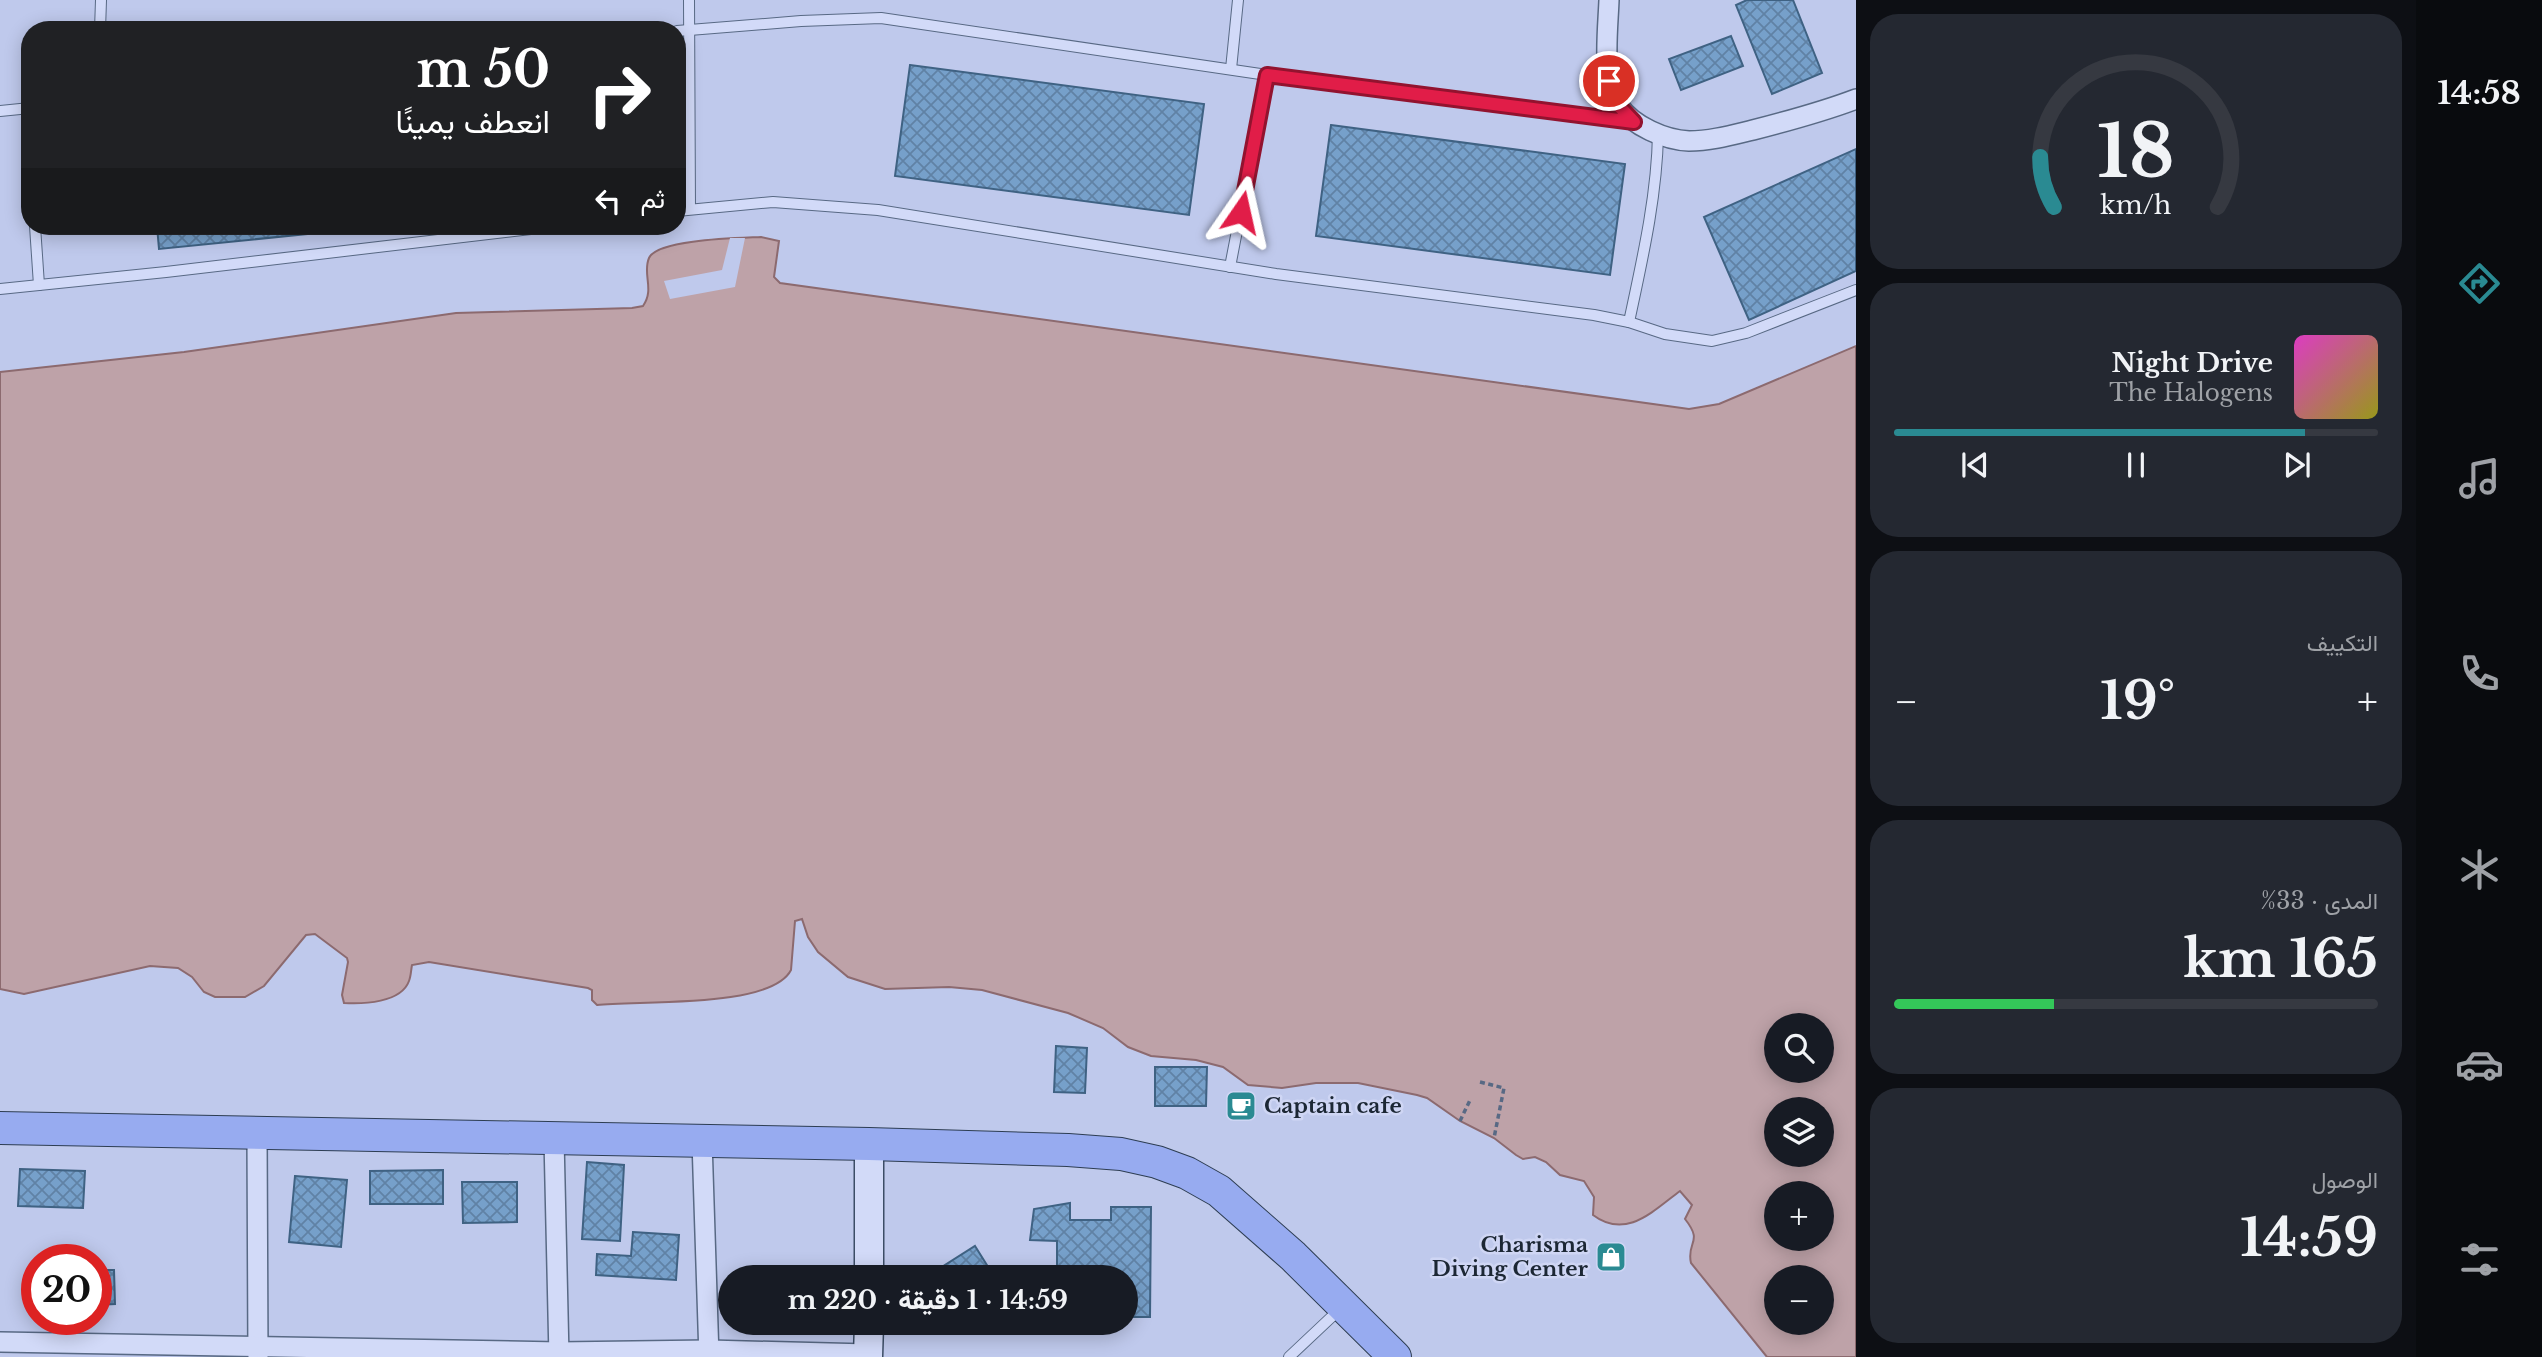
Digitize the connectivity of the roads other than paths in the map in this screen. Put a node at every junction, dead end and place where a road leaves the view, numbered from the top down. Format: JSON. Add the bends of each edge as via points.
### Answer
{"nodes":[{"id":1,"x":101,"y":0,"type":"edge"},
{"id":2,"x":689,"y":0,"type":"edge"},
{"id":3,"x":1238,"y":0,"type":"edge"},
{"id":4,"x":1609,"y":0,"type":"edge"},
{"id":5,"x":100,"y":21,"type":"edge"},
{"id":6,"x":684,"y":21,"type":"edge"},
{"id":7,"x":686,"y":31,"type":"edge"},
{"id":8,"x":1231,"y":69,"type":"junction"},
{"id":9,"x":1267,"y":75,"type":"junction"},
{"id":10,"x":1856,"y":99,"type":"edge"},
{"id":11,"x":21,"y":109,"type":"edge"},
{"id":12,"x":0,"y":111,"type":"edge"},
{"id":13,"x":686,"y":120,"type":"edge"},
{"id":14,"x":1634,"y":122,"type":"junction"},
{"id":15,"x":1658,"y":133,"type":"junction"},
{"id":16,"x":690,"y":209,"type":"junction"},
{"id":17,"x":686,"y":210,"type":"edge"},
{"id":18,"x":36,"y":235,"type":"edge"},
{"id":19,"x":480,"y":235,"type":"edge"},
{"id":20,"x":1230,"y":267,"type":"junction"},
{"id":21,"x":39,"y":285,"type":"junction"},
{"id":22,"x":0,"y":289,"type":"edge"},
{"id":23,"x":1856,"y":290,"type":"edge"},
{"id":24,"x":1629,"y":321,"type":"junction"},
{"id":25,"x":0,"y":1128,"type":"edge"},
{"id":26,"x":257,"y":1134,"type":"junction"},
{"id":27,"x":554,"y":1139,"type":"junction"},
{"id":28,"x":702,"y":1141,"type":"junction"},
{"id":29,"x":869,"y":1144,"type":"junction"},
{"id":30,"x":869,"y":1265,"type":"edge"},
{"id":31,"x":1344,"y":1306,"type":"junction"},
{"id":32,"x":869,"y":1335,"type":"edge"},
{"id":33,"x":0,"y":1342,"type":"edge"},
{"id":34,"x":258,"y":1352,"type":"edge"},
{"id":35,"x":559,"y":1354,"type":"edge"},
{"id":36,"x":709,"y":1354,"type":"edge"},
{"id":37,"x":868,"y":1355,"type":"edge"},
{"id":38,"x":1289,"y":1357,"type":"edge"},
{"id":39,"x":1395,"y":1357,"type":"edge"}],
"edges":[{"from":1,"to":5,"type":"lane"},
{"from":2,"to":6,"type":"lane"},
{"from":3,"to":8,"type":"lane"},
{"from":4,"to":14,"type":"street","via":[[1609,81],[1618,105]]},
{"from":7,"to":8,"type":"lane","via":[[881,18]]},
{"from":8,"to":9,"type":"lane"},
{"from":9,"to":14,"type":"lane"},
{"from":9,"to":20,"type":"lane"},
{"from":10,"to":15,"type":"street","via":[[1813,115],[1708,141],[1685,141]]},
{"from":11,"to":12,"type":"lane"},
{"from":13,"to":16,"type":"lane"},
{"from":14,"to":15,"type":"street"},
{"from":15,"to":24,"type":"lane"},
{"from":16,"to":17,"type":"lane"},
{"from":16,"to":20,"type":"lane","via":[[773,202],[878,210]]},
{"from":18,"to":21,"type":"lane"},
{"from":19,"to":21,"type":"lane"},
{"from":20,"to":24,"type":"lane"},
{"from":21,"to":22,"type":"lane"},
{"from":23,"to":24,"type":"lane","via":[[1746,333],[1712,341],[1665,334]]},
{"from":25,"to":26,"type":"main road"},
{"from":26,"to":27,"type":"main road"},
{"from":26,"to":34,"type":"street"},
{"from":27,"to":28,"type":"main road"},
{"from":27,"to":35,"type":"street"},
{"from":28,"to":29,"type":"main road"},
{"from":28,"to":36,"type":"street"},
{"from":29,"to":30,"type":"street"},
{"from":29,"to":31,"type":"main road","via":[[1068,1150],[1157,1162],[1219,1191]]},
{"from":31,"to":38,"type":"lane"},
{"from":31,"to":39,"type":"main road"},
{"from":32,"to":37,"type":"street"},
{"from":33,"to":34,"type":"street"},
{"from":34,"to":35,"type":"street"},
{"from":35,"to":36,"type":"street"},
{"from":36,"to":37,"type":"street"}]}
